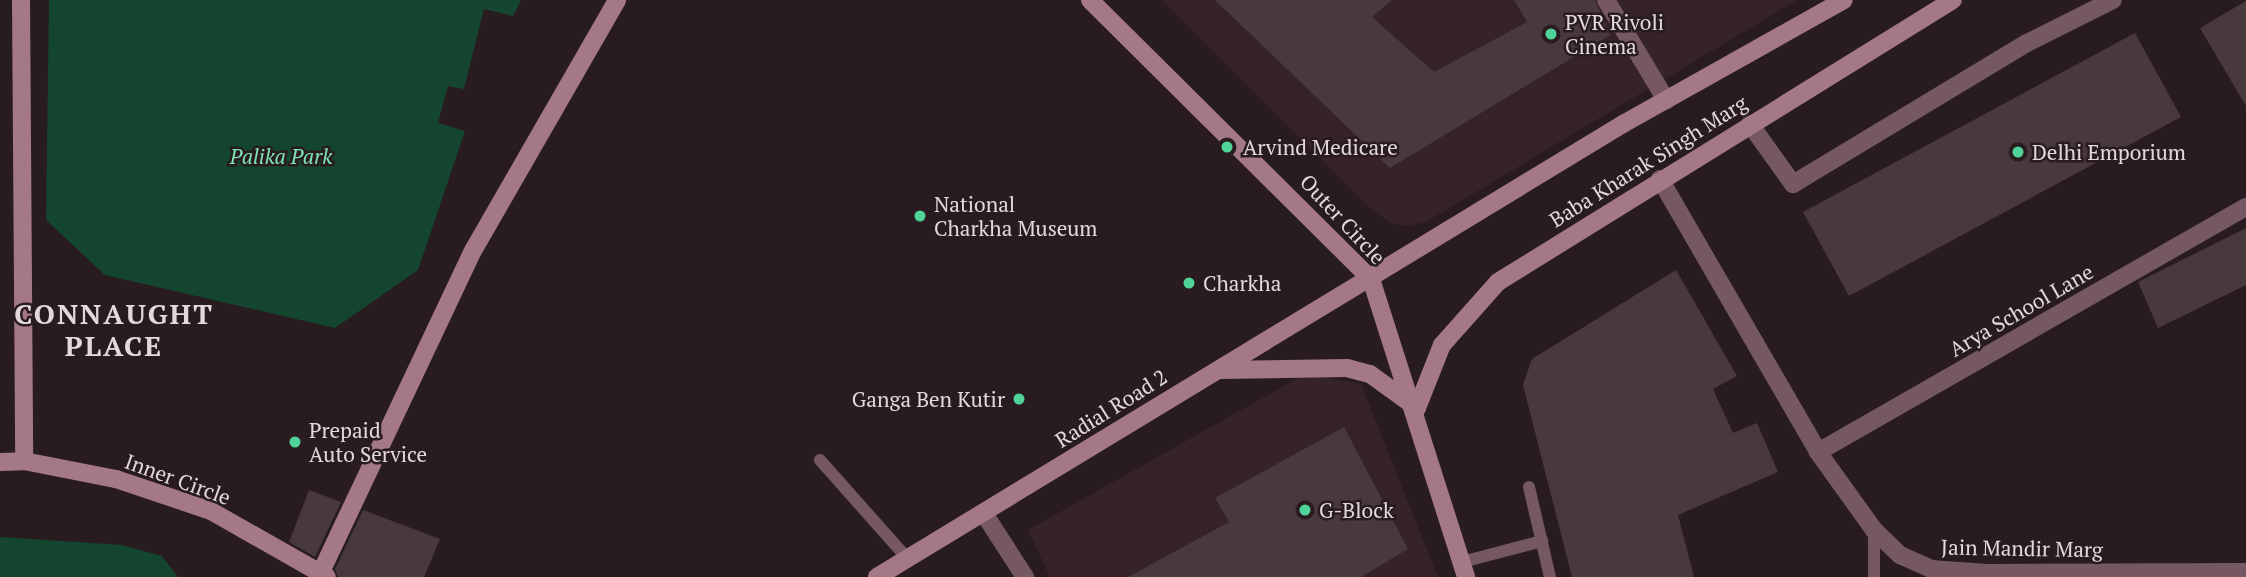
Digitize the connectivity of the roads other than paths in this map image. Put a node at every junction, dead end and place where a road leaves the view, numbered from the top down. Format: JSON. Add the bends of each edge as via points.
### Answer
{"nodes":[{"id":1,"x":21,"y":0,"type":"edge"},
{"id":2,"x":617,"y":0,"type":"edge"},
{"id":3,"x":1090,"y":0,"type":"edge"},
{"id":4,"x":1606,"y":0,"type":"edge"},
{"id":5,"x":1844,"y":0,"type":"edge"},
{"id":6,"x":1954,"y":0,"type":"edge"},
{"id":7,"x":2113,"y":0,"type":"edge"},
{"id":8,"x":1665,"y":100,"type":"junction"},
{"id":9,"x":1750,"y":124,"type":"junction"},
{"id":10,"x":1660,"y":179,"type":"junction"},
{"id":11,"x":2246,"y":207,"type":"edge"},
{"id":12,"x":1371,"y":279,"type":"junction"},
{"id":13,"x":1214,"y":370,"type":"junction"},
{"id":14,"x":1417,"y":408,"type":"junction"},
{"id":15,"x":1818,"y":452,"type":"junction"},
{"id":16,"x":820,"y":460,"type":"dead end"},
{"id":17,"x":24,"y":461,"type":"junction"},
{"id":18,"x":0,"y":462,"type":"edge"},
{"id":19,"x":1529,"y":487,"type":"dead end"},
{"id":20,"x":985,"y":515,"type":"junction"},
{"id":21,"x":1874,"y":530,"type":"junction"},
{"id":22,"x":1542,"y":541,"type":"junction"},
{"id":23,"x":908,"y":559,"type":"junction"},
{"id":24,"x":1464,"y":569,"type":"edge"},
{"id":25,"x":2246,"y":572,"type":"edge"},
{"id":26,"x":1931,"y":573,"type":"edge"},
{"id":27,"x":324,"y":575,"type":"edge"},
{"id":28,"x":877,"y":577,"type":"edge"},
{"id":29,"x":1025,"y":577,"type":"edge"},
{"id":30,"x":1550,"y":577,"type":"edge"},
{"id":31,"x":1874,"y":577,"type":"edge"}],
"edges":[{"from":1,"to":17,"type":"main road"},
{"from":2,"to":27,"type":"main road","via":[[474,249]]},
{"from":3,"to":12,"type":"main road","name":"Outer Circle"},
{"from":4,"to":8,"type":"street"},
{"from":5,"to":8,"type":"main road","name":"Baba Kharak Singh Marg"},
{"from":6,"to":9,"type":"main road","name":"Baba Kharak Singh Marg"},
{"from":7,"to":9,"type":"street","via":[[2027,43],[1793,184]]},
{"from":8,"to":12,"type":"main road","name":"Baba Kharak Singh Marg"},
{"from":9,"to":10,"type":"main road","name":"Baba Kharak Singh Marg"},
{"from":10,"to":14,"type":"main road","name":"Baba Kharak Singh Marg","via":[[1498,282],[1465,312],[1442,345]]},
{"from":10,"to":15,"type":"street","name":"Jain Mandir Marg"},
{"from":11,"to":15,"type":"street","name":"Arya School Lane"},
{"from":12,"to":13,"type":"main road","name":"Radial Road 2"},
{"from":12,"to":14,"type":"main road","name":"Outer Circle"},
{"from":13,"to":14,"type":"main road","via":[[1347,368],[1370,374]]},
{"from":13,"to":20,"type":"main road","name":"Radial Road 2"},
{"from":14,"to":24,"type":"main road","name":"Outer Circle"},
{"from":15,"to":21,"type":"street","name":"Jain Mandir Marg"},
{"from":16,"to":23,"type":"lane"},
{"from":17,"to":18,"type":"main road","name":"Inner Circle"},
{"from":17,"to":27,"type":"main road","name":"Inner Circle","via":[[116,479],[211,511]]},
{"from":19,"to":22,"type":"lane"},
{"from":20,"to":23,"type":"main road","name":"Radial Road 2"},
{"from":20,"to":29,"type":"street"},
{"from":21,"to":26,"type":"street","name":"Jain Mandir Marg","via":[[1900,555]]},
{"from":21,"to":31,"type":"lane"},
{"from":22,"to":24,"type":"lane"},
{"from":22,"to":30,"type":"lane"},
{"from":23,"to":28,"type":"main road","name":"Radial Road 2"},
{"from":25,"to":26,"type":"street","name":"Jain Mandir Marg"}]}
